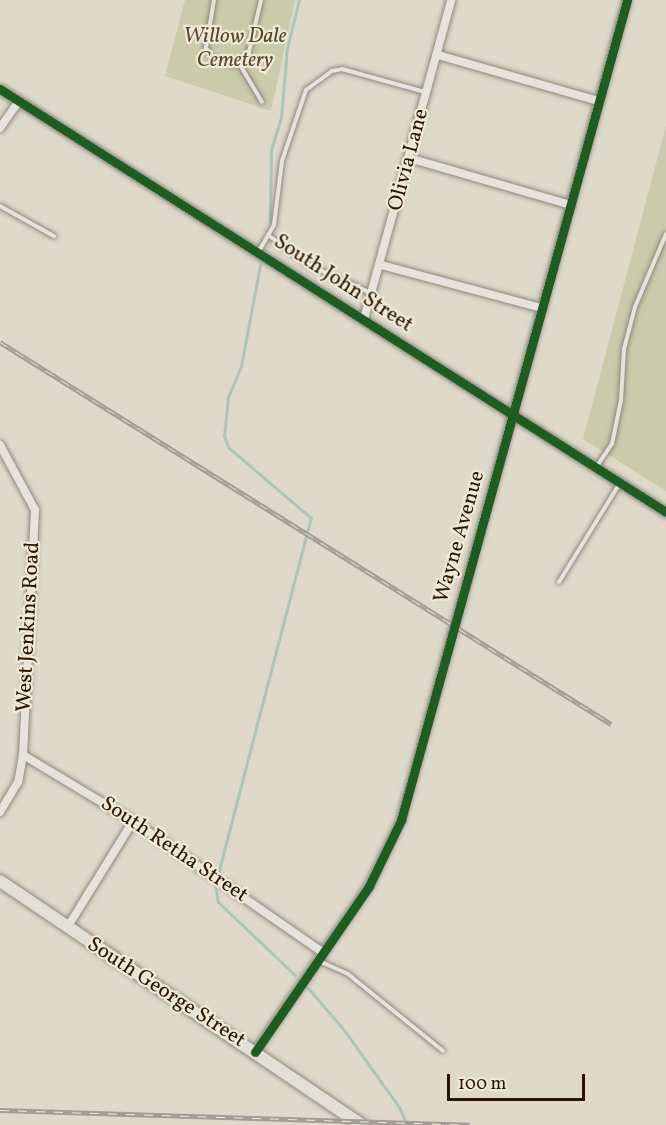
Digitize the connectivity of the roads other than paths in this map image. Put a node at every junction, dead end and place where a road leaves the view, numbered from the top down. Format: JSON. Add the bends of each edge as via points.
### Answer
{"nodes":[{"id":1,"x":214,"y":0,"type":"edge"},
{"id":2,"x":261,"y":0,"type":"edge"},
{"id":3,"x":451,"y":0,"type":"edge"},
{"id":4,"x":627,"y":0,"type":"edge"},
{"id":5,"x":438,"y":55,"type":"junction"},
{"id":6,"x":239,"y":63,"type":"junction"},
{"id":7,"x":0,"y":89,"type":"edge"},
{"id":8,"x":428,"y":93,"type":"junction"},
{"id":9,"x":19,"y":101,"type":"junction"},
{"id":10,"x":598,"y":101,"type":"junction"},
{"id":11,"x":262,"y":102,"type":"dead end"},
{"id":12,"x":0,"y":128,"type":"edge"},
{"id":13,"x":410,"y":158,"type":"junction"},
{"id":14,"x":571,"y":205,"type":"junction"},
{"id":15,"x":0,"y":206,"type":"edge"},
{"id":16,"x":666,"y":234,"type":"edge"},
{"id":17,"x":268,"y":235,"type":"junction"},
{"id":18,"x":54,"y":236,"type":"dead end"},
{"id":19,"x":259,"y":251,"type":"junction"},
{"id":20,"x":381,"y":265,"type":"junction"},
{"id":21,"x":372,"y":293,"type":"junction"},
{"id":22,"x":542,"y":308,"type":"junction"},
{"id":23,"x":364,"y":319,"type":"junction"},
{"id":24,"x":513,"y":416,"type":"junction"},
{"id":25,"x":0,"y":445,"type":"edge"},
{"id":26,"x":597,"y":467,"type":"junction"},
{"id":27,"x":620,"y":482,"type":"junction"},
{"id":28,"x":666,"y":512,"type":"edge"},
{"id":29,"x":559,"y":582,"type":"dead end"},
{"id":30,"x":23,"y":754,"type":"junction"},
{"id":31,"x":0,"y":812,"type":"edge"},
{"id":32,"x":133,"y":821,"type":"junction"},
{"id":33,"x":0,"y":881,"type":"edge"},
{"id":34,"x":67,"y":928,"type":"junction"},
{"id":35,"x":321,"y":951,"type":"junction"},
{"id":36,"x":316,"y":959,"type":"junction"},
{"id":37,"x":443,"y":1051,"type":"dead end"},
{"id":38,"x":255,"y":1052,"type":"junction"},
{"id":39,"x":362,"y":1125,"type":"edge"}],
"edges":[{"from":1,"to":6,"type":"lane","via":[[206,48],[222,63]]},
{"from":2,"to":6,"type":"lane","via":[[249,52]]},
{"from":3,"to":5,"type":"street","name":"Olivia Lane"},
{"from":4,"to":10,"type":"street","name":"Wayne Avenue"},
{"from":5,"to":8,"type":"street","name":"Olivia Lane"},
{"from":5,"to":10,"type":"street"},
{"from":6,"to":11,"type":"lane"},
{"from":7,"to":9,"type":"street","name":"South John Street"},
{"from":8,"to":13,"type":"street","name":"Olivia Lane"},
{"from":8,"to":17,"type":"lane","via":[[342,69],[316,81],[306,90],[282,160],[274,225]]},
{"from":9,"to":12,"type":"street"},
{"from":9,"to":19,"type":"street","name":"South John Street"},
{"from":10,"to":14,"type":"street","name":"Wayne Avenue"},
{"from":13,"to":14,"type":"street"},
{"from":13,"to":20,"type":"street","name":"Olivia Lane"},
{"from":14,"to":22,"type":"street","name":"Wayne Avenue"},
{"from":15,"to":18,"type":"lane"},
{"from":16,"to":26,"type":"lane","via":[[635,307],[624,349],[612,444]]},
{"from":17,"to":19,"type":"lane"},
{"from":17,"to":21,"type":"lane","via":[[311,266]]},
{"from":19,"to":23,"type":"street","name":"South John Street"},
{"from":20,"to":21,"type":"street","name":"Olivia Lane"},
{"from":20,"to":22,"type":"street"},
{"from":21,"to":23,"type":"street","name":"Olivia Lane"},
{"from":22,"to":24,"type":"street","name":"Wayne Avenue"},
{"from":23,"to":24,"type":"street","name":"South John Street"},
{"from":24,"to":26,"type":"street","name":"South John Street"},
{"from":24,"to":35,"type":"street","name":"Wayne Avenue","via":[[401,820],[369,886]]},
{"from":25,"to":30,"type":"street","name":"West Jenkins Road","via":[[35,510]]},
{"from":26,"to":27,"type":"street","name":"South John Street"},
{"from":27,"to":28,"type":"street","name":"South John Street"},
{"from":27,"to":29,"type":"lane"},
{"from":30,"to":31,"type":"street","name":"West Jenkins Road","via":[[18,782]]},
{"from":30,"to":32,"type":"street","name":"South Retha Street"},
{"from":32,"to":34,"type":"street"},
{"from":32,"to":35,"type":"street","name":"South Retha Street"},
{"from":33,"to":34,"type":"main road","name":"South George Street"},
{"from":34,"to":38,"type":"main road","name":"South George Street"},
{"from":35,"to":36,"type":"street","name":"Wayne Avenue"},
{"from":36,"to":37,"type":"lane","via":[[348,974]]},
{"from":36,"to":38,"type":"street","name":"Wayne Avenue"},
{"from":38,"to":39,"type":"main road","name":"South George Street"}]}
